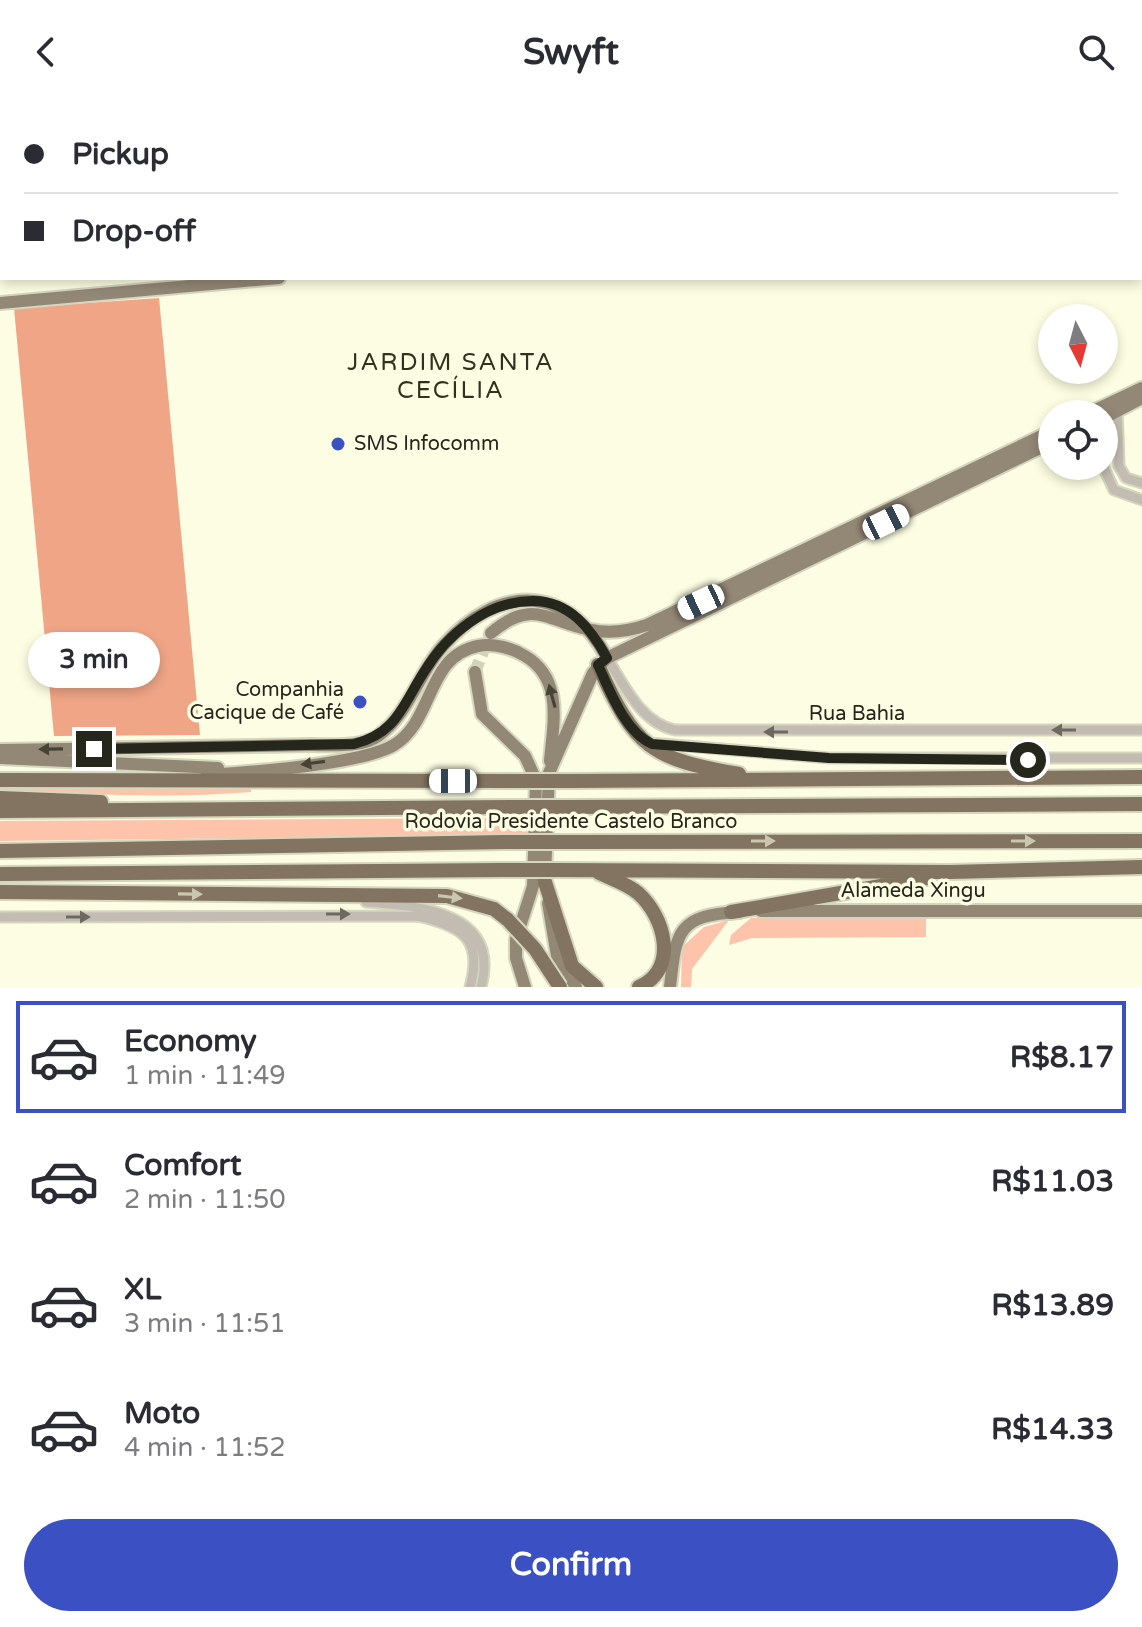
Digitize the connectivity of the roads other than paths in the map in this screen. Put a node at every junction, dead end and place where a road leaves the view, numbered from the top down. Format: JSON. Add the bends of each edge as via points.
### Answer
{"nodes":[{"id":1,"x":257,"y":280,"type":"edge"},
{"id":2,"x":0,"y":303,"type":"edge"},
{"id":3,"x":1142,"y":388,"type":"edge"},
{"id":4,"x":1142,"y":398,"type":"edge"},
{"id":5,"x":1118,"y":405,"type":"edge"},
{"id":6,"x":1118,"y":405,"type":"edge"},
{"id":7,"x":1118,"y":429,"type":"edge"},
{"id":8,"x":1038,"y":438,"type":"edge"},
{"id":9,"x":1038,"y":449,"type":"edge"},
{"id":10,"x":1109,"y":480,"type":"edge"},
{"id":11,"x":1142,"y":483,"type":"edge"},
{"id":12,"x":1142,"y":500,"type":"edge"},
{"id":13,"x":589,"y":630,"type":"junction"},
{"id":14,"x":630,"y":631,"type":"junction"},
{"id":15,"x":491,"y":633,"type":"tunnel mouth"},
{"id":16,"x":629,"y":647,"type":"junction"},
{"id":17,"x":602,"y":662,"type":"junction"},
{"id":18,"x":475,"y":672,"type":"tunnel mouth"},
{"id":19,"x":1142,"y":730,"type":"edge"},
{"id":20,"x":640,"y":739,"type":"junction"},
{"id":21,"x":0,"y":750,"type":"edge"},
{"id":22,"x":0,"y":758,"type":"edge"},
{"id":23,"x":1142,"y":758,"type":"edge"},
{"id":24,"x":269,"y":769,"type":"junction"},
{"id":25,"x":549,"y":773,"type":"junction"},
{"id":26,"x":1142,"y":777,"type":"edge"},
{"id":27,"x":0,"y":780,"type":"edge"},
{"id":28,"x":120,"y":780,"type":"junction"},
{"id":29,"x":779,"y":781,"type":"junction"},
{"id":30,"x":0,"y":798,"type":"edge"},
{"id":31,"x":1142,"y":804,"type":"edge"},
{"id":32,"x":205,"y":810,"type":"junction"},
{"id":33,"x":0,"y":811,"type":"edge"},
{"id":34,"x":1142,"y":841,"type":"edge"},
{"id":35,"x":0,"y":851,"type":"edge"},
{"id":36,"x":1142,"y":867,"type":"edge"},
{"id":37,"x":585,"y":870,"type":"junction"},
{"id":38,"x":951,"y":872,"type":"junction"},
{"id":39,"x":0,"y":874,"type":"edge"},
{"id":40,"x":545,"y":882,"type":"junction"},
{"id":41,"x":0,"y":892,"type":"edge"},
{"id":42,"x":335,"y":896,"type":"junction"},
{"id":43,"x":1142,"y":911,"type":"edge"},
{"id":44,"x":731,"y":912,"type":"junction"},
{"id":45,"x":0,"y":917,"type":"edge"},
{"id":46,"x":470,"y":987,"type":"edge"},
{"id":47,"x":481,"y":987,"type":"edge"},
{"id":48,"x":525,"y":987,"type":"edge"},
{"id":49,"x":560,"y":987,"type":"edge"},
{"id":50,"x":576,"y":987,"type":"edge"},
{"id":51,"x":596,"y":987,"type":"edge"},
{"id":52,"x":639,"y":987,"type":"edge"},
{"id":53,"x":670,"y":987,"type":"edge"}],
"edges":[{"from":1,"to":2,"type":"main road"},
{"from":3,"to":5,"type":"main road"},
{"from":4,"to":6,"type":"main road"},
{"from":7,"to":11,"type":"street","via":[[1122,474]]},
{"from":8,"to":14,"type":"main road","via":[[691,607]]},
{"from":9,"to":16,"type":"main road"},
{"from":10,"to":12,"type":"street","via":[[1114,490]]},
{"from":13,"to":14,"type":"main road"},
{"from":13,"to":15,"type":"main road","via":[[537,614],[512,618]]},
{"from":13,"to":17,"type":"main road"},
{"from":13,"to":21,"type":"main road","one_way":true,"via":[[562,607],[541,601],[516,602],[483,614],[443,646],[387,728],[354,744]]},
{"from":14,"to":16,"type":"main road"},
{"from":16,"to":17,"type":"main road"},
{"from":19,"to":17,"type":"street","name":"Rua Bahia","one_way":true,"via":[[675,730],[655,723]]},
{"from":17,"to":20,"type":"highway"},
{"from":17,"to":25,"type":"main road"},
{"from":18,"to":48,"type":"main road","via":[[482,714],[525,756],[536,780],[533,886],[516,939]]},
{"from":20,"to":23,"type":"street","via":[[829,758]]},
{"from":20,"to":29,"type":"highway","via":[[685,765]]},
{"from":22,"to":24,"type":"main road"},
{"from":25,"to":24,"type":"main road","one_way":true,"via":[[555,706],[550,687],[528,657],[485,645],[459,653],[443,668],[411,728],[393,745]]},
{"from":24,"to":28,"type":"main road"},
{"from":25,"to":40,"type":"main road"},
{"from":26,"to":29,"type":"highway","name":"Rodovia Presidente Castelo Branco"},
{"from":27,"to":28,"type":"highway","name":"Rodovia Presidente Castelo Branco"},
{"from":28,"to":29,"type":"highway","name":"Rodovia Presidente Castelo Branco","bridge":true},
{"from":30,"to":32,"type":"highway"},
{"from":31,"to":32,"type":"highway","name":"Rodovia Presidente Castelo Branco","bridge":true},
{"from":32,"to":33,"type":"highway","name":"Rodovia Presidente Castelo Branco"},
{"from":35,"to":34,"type":"highway","name":"Rodovia Presidente Castelo Branco","one_way":true,"bridge":true,"via":[[504,842]]},
{"from":36,"to":38,"type":"highway"},
{"from":37,"to":38,"type":"highway"},
{"from":37,"to":39,"type":"highway","bridge":true},
{"from":37,"to":52,"type":"highway","via":[[638,894],[660,923],[665,950],[661,964]]},
{"from":38,"to":44,"type":"highway"},
{"from":40,"to":50,"type":"main road","via":[[557,956]]},
{"from":40,"to":51,"type":"highway","via":[[572,966]]},
{"from":41,"to":42,"type":"highway","one_way":true},
{"from":42,"to":47,"type":"street","via":[[426,909],[456,919],[481,945]]},
{"from":42,"to":49,"type":"highway","one_way":true,"bridge":true,"via":[[447,896],[494,909],[530,943]]},
{"from":43,"to":44,"type":"main road","name":"Alameda Xingu"},
{"from":44,"to":53,"type":"main road","name":"Alameda Xingu","via":[[687,925],[674,943]]},
{"from":45,"to":46,"type":"street","one_way":true,"via":[[418,916],[448,924],[466,937],[475,956]]}]}
